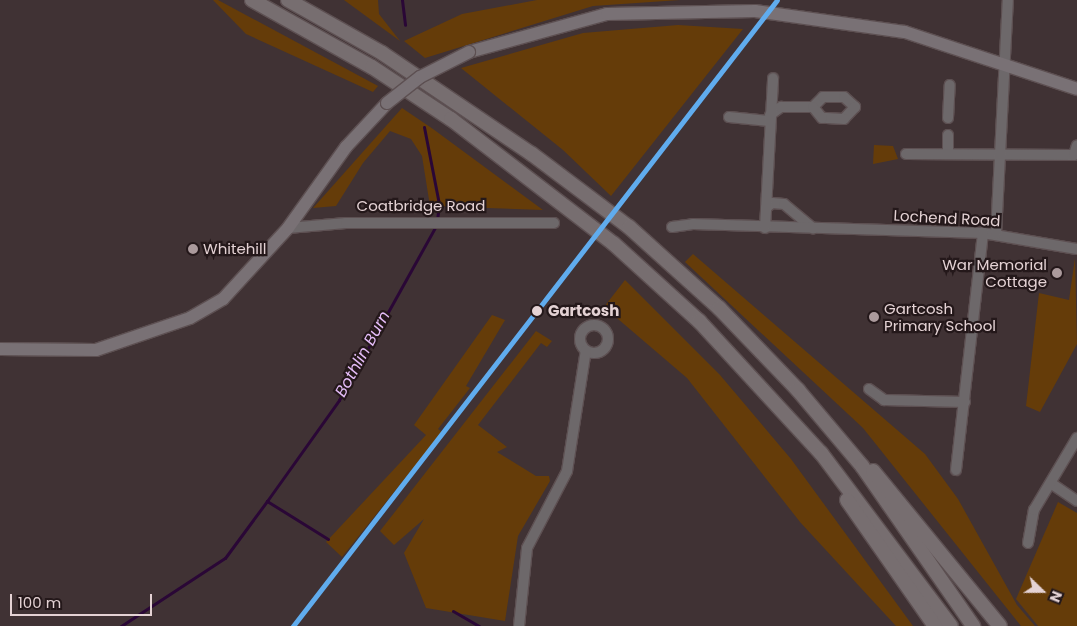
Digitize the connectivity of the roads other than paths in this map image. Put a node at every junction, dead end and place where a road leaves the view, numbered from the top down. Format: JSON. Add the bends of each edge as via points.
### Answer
{"nodes":[{"id":1,"x":252,"y":0,"type":"edge"},
{"id":2,"x":288,"y":0,"type":"edge"},
{"id":3,"x":1008,"y":0,"type":"edge"},
{"id":4,"x":694,"y":5,"type":"edge"},
{"id":5,"x":1003,"y":62,"type":"junction"},
{"id":6,"x":773,"y":78,"type":"dead end"},
{"id":7,"x":950,"y":85,"type":"dead end"},
{"id":8,"x":1077,"y":89,"type":"edge"},
{"id":9,"x":813,"y":107,"type":"dead end"},
{"id":10,"x":729,"y":117,"type":"dead end"},
{"id":11,"x":770,"y":118,"type":"junction"},
{"id":12,"x":948,"y":118,"type":"dead end"},
{"id":13,"x":948,"y":135,"type":"dead end"},
{"id":14,"x":1076,"y":152,"type":"edge"},
{"id":15,"x":948,"y":153,"type":"junction"},
{"id":16,"x":906,"y":154,"type":"dead end"},
{"id":17,"x":999,"y":154,"type":"junction"},
{"id":18,"x":766,"y":208,"type":"junction"},
{"id":19,"x":554,"y":224,"type":"dead end"},
{"id":20,"x":288,"y":228,"type":"junction"},
{"id":21,"x":672,"y":228,"type":"dead end"},
{"id":22,"x":764,"y":228,"type":"junction"},
{"id":23,"x":814,"y":229,"type":"junction"},
{"id":24,"x":983,"y":233,"type":"junction"},
{"id":25,"x":996,"y":234,"type":"junction"},
{"id":26,"x":1077,"y":249,"type":"edge"},
{"id":27,"x":0,"y":349,"type":"edge"},
{"id":28,"x":586,"y":350,"type":"dead end"},
{"id":29,"x":746,"y":370,"type":"junction"},
{"id":30,"x":798,"y":390,"type":"junction"},
{"id":31,"x":869,"y":390,"type":"dead end"},
{"id":32,"x":965,"y":402,"type":"junction"},
{"id":33,"x":1077,"y":438,"type":"edge"},
{"id":34,"x":956,"y":470,"type":"dead end"},
{"id":35,"x":1052,"y":484,"type":"junction"},
{"id":36,"x":1077,"y":500,"type":"edge"},
{"id":37,"x":1028,"y":543,"type":"dead end"},
{"id":38,"x":519,"y":626,"type":"edge"},
{"id":39,"x":936,"y":626,"type":"edge"},
{"id":40,"x":951,"y":626,"type":"edge"},
{"id":41,"x":973,"y":626,"type":"edge"},
{"id":42,"x":1000,"y":626,"type":"edge"}],
"edges":[{"from":1,"to":29,"type":"highway","via":[[372,67],[523,170],[621,250]]},
{"from":2,"to":30,"type":"highway","via":[[462,106],[629,227],[719,308]]},
{"from":3,"to":5,"type":"street"},
{"from":4,"to":5,"type":"main road","via":[[803,16],[905,32]]},
{"from":4,"to":20,"type":"main road","bridge":true,"via":[[607,14],[469,52],[420,77],[386,103],[346,147]]},
{"from":5,"to":8,"type":"main road"},
{"from":5,"to":17,"type":"street"},
{"from":6,"to":11,"type":"street"},
{"from":7,"to":12,"type":"street"},
{"from":9,"to":11,"type":"street","via":[[781,107]]},
{"from":10,"to":11,"type":"street"},
{"from":11,"to":18,"type":"street"},
{"from":13,"to":15,"type":"street"},
{"from":14,"to":17,"type":"street"},
{"from":15,"to":16,"type":"street"},
{"from":15,"to":17,"type":"street"},
{"from":17,"to":25,"type":"street"},
{"from":18,"to":22,"type":"street"},
{"from":18,"to":23,"type":"street","via":[[772,203],[784,204]]},
{"from":19,"to":20,"type":"street","name":"Coatbridge Road","via":[[346,223]]},
{"from":20,"to":27,"type":"main road","via":[[223,299],[190,318],[96,350]]},
{"from":21,"to":22,"type":"street","name":"Lochend Road"},
{"from":22,"to":23,"type":"street","name":"Lochend Road"},
{"from":23,"to":24,"type":"street","name":"Lochend Road"},
{"from":24,"to":25,"type":"street","name":"Lochend Road"},
{"from":24,"to":32,"type":"street"},
{"from":25,"to":26,"type":"street","name":"Lochend Road"},
{"from":28,"to":38,"type":"street","via":[[567,471],[527,548]]},
{"from":29,"to":39,"type":"highway","via":[[870,529]]},
{"from":29,"to":40,"type":"highway","via":[[852,490]]},
{"from":30,"to":41,"type":"highway","via":[[862,466]]},
{"from":30,"to":42,"type":"highway","via":[[828,417]]},
{"from":31,"to":32,"type":"street","via":[[884,400]]},
{"from":32,"to":34,"type":"street"},
{"from":33,"to":35,"type":"street"},
{"from":35,"to":36,"type":"street"},
{"from":35,"to":37,"type":"street","via":[[1034,510]]}]}
